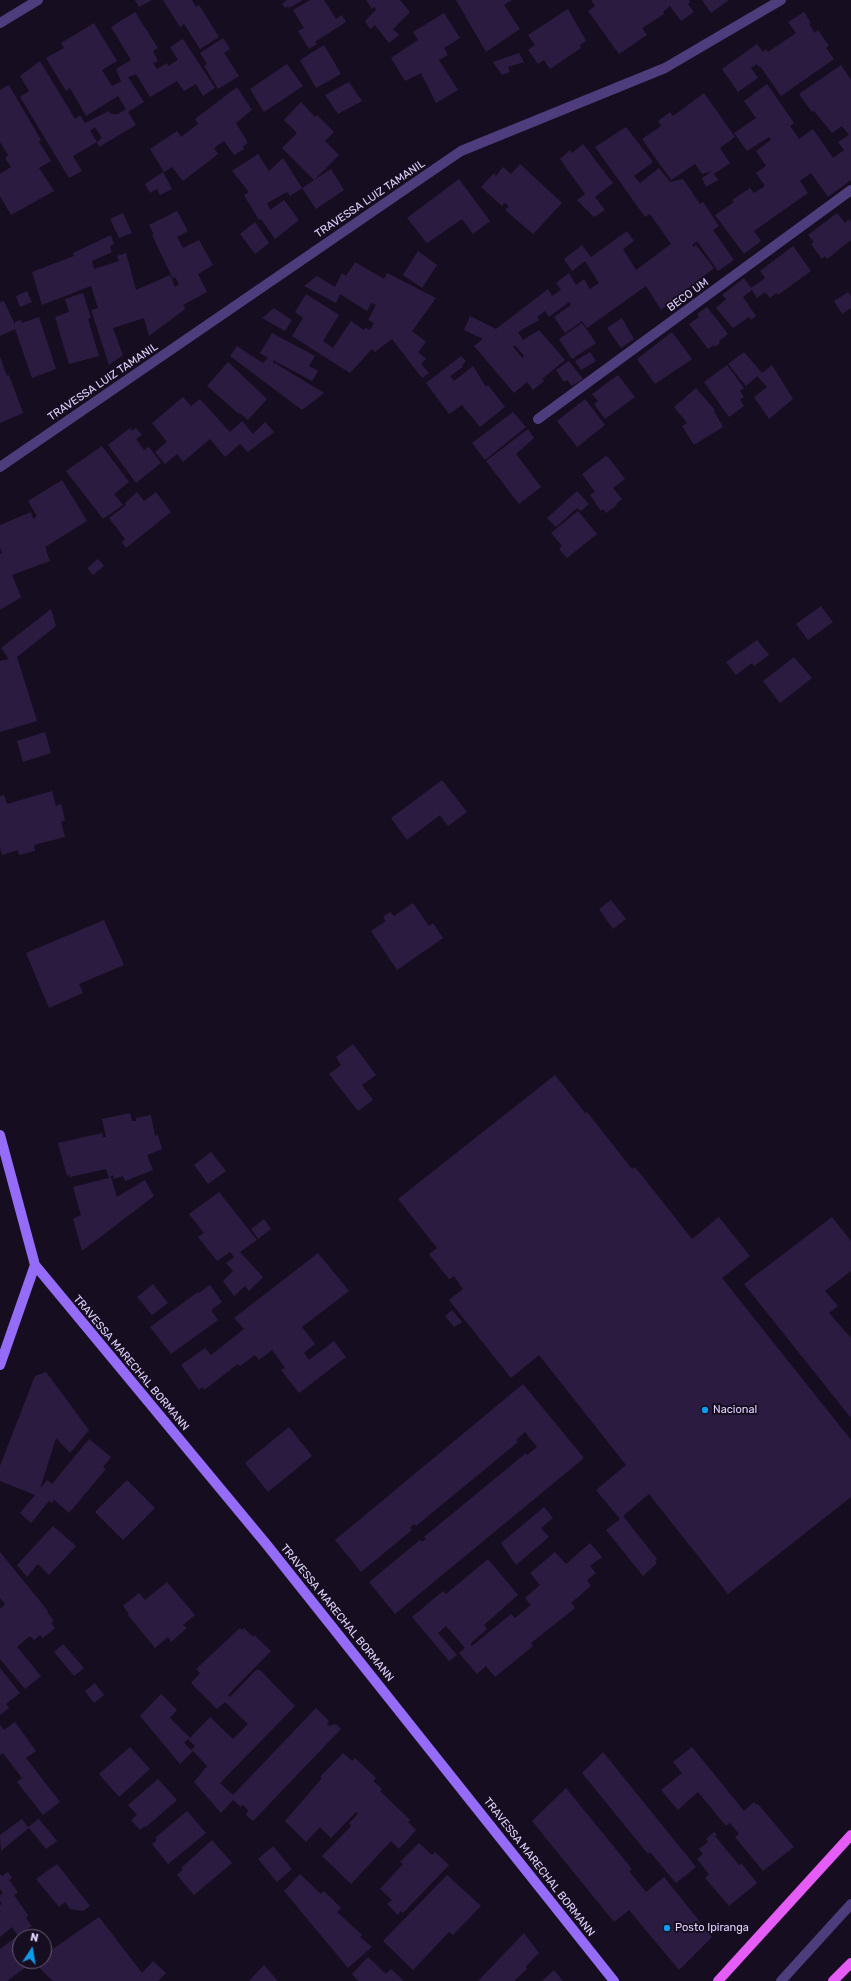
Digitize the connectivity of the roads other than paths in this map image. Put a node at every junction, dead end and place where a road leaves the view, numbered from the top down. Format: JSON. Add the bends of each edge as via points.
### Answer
{"nodes":[{"id":1,"x":38,"y":0,"type":"edge"},
{"id":2,"x":781,"y":0,"type":"edge"},
{"id":3,"x":0,"y":23,"type":"edge"},
{"id":4,"x":851,"y":190,"type":"edge"},
{"id":5,"x":538,"y":419,"type":"dead end"},
{"id":6,"x":0,"y":467,"type":"edge"},
{"id":7,"x":0,"y":1136,"type":"edge"},
{"id":8,"x":35,"y":1266,"type":"junction"},
{"id":9,"x":0,"y":1365,"type":"edge"},
{"id":10,"x":851,"y":1835,"type":"edge"},
{"id":11,"x":851,"y":1904,"type":"edge"},
{"id":12,"x":851,"y":1963,"type":"edge"},
{"id":13,"x":614,"y":1981,"type":"edge"},
{"id":14,"x":718,"y":1981,"type":"edge"},
{"id":15,"x":781,"y":1981,"type":"edge"},
{"id":16,"x":833,"y":1981,"type":"edge"}],
"edges":[{"from":1,"to":3,"type":"street"},
{"from":2,"to":6,"type":"street","name":"TRAVESSA LUIZ TAMANIL","via":[[665,68],[461,151]]},
{"from":4,"to":5,"type":"street","name":"BECO UM"},
{"from":7,"to":8,"type":"street"},
{"from":8,"to":9,"type":"street"},
{"from":8,"to":13,"type":"street","name":"TRAVESSA MARECHAL BORMANN","via":[[267,1545]]},
{"from":10,"to":14,"type":"main road"},
{"from":11,"to":15,"type":"street"},
{"from":12,"to":16,"type":"main road"}]}
